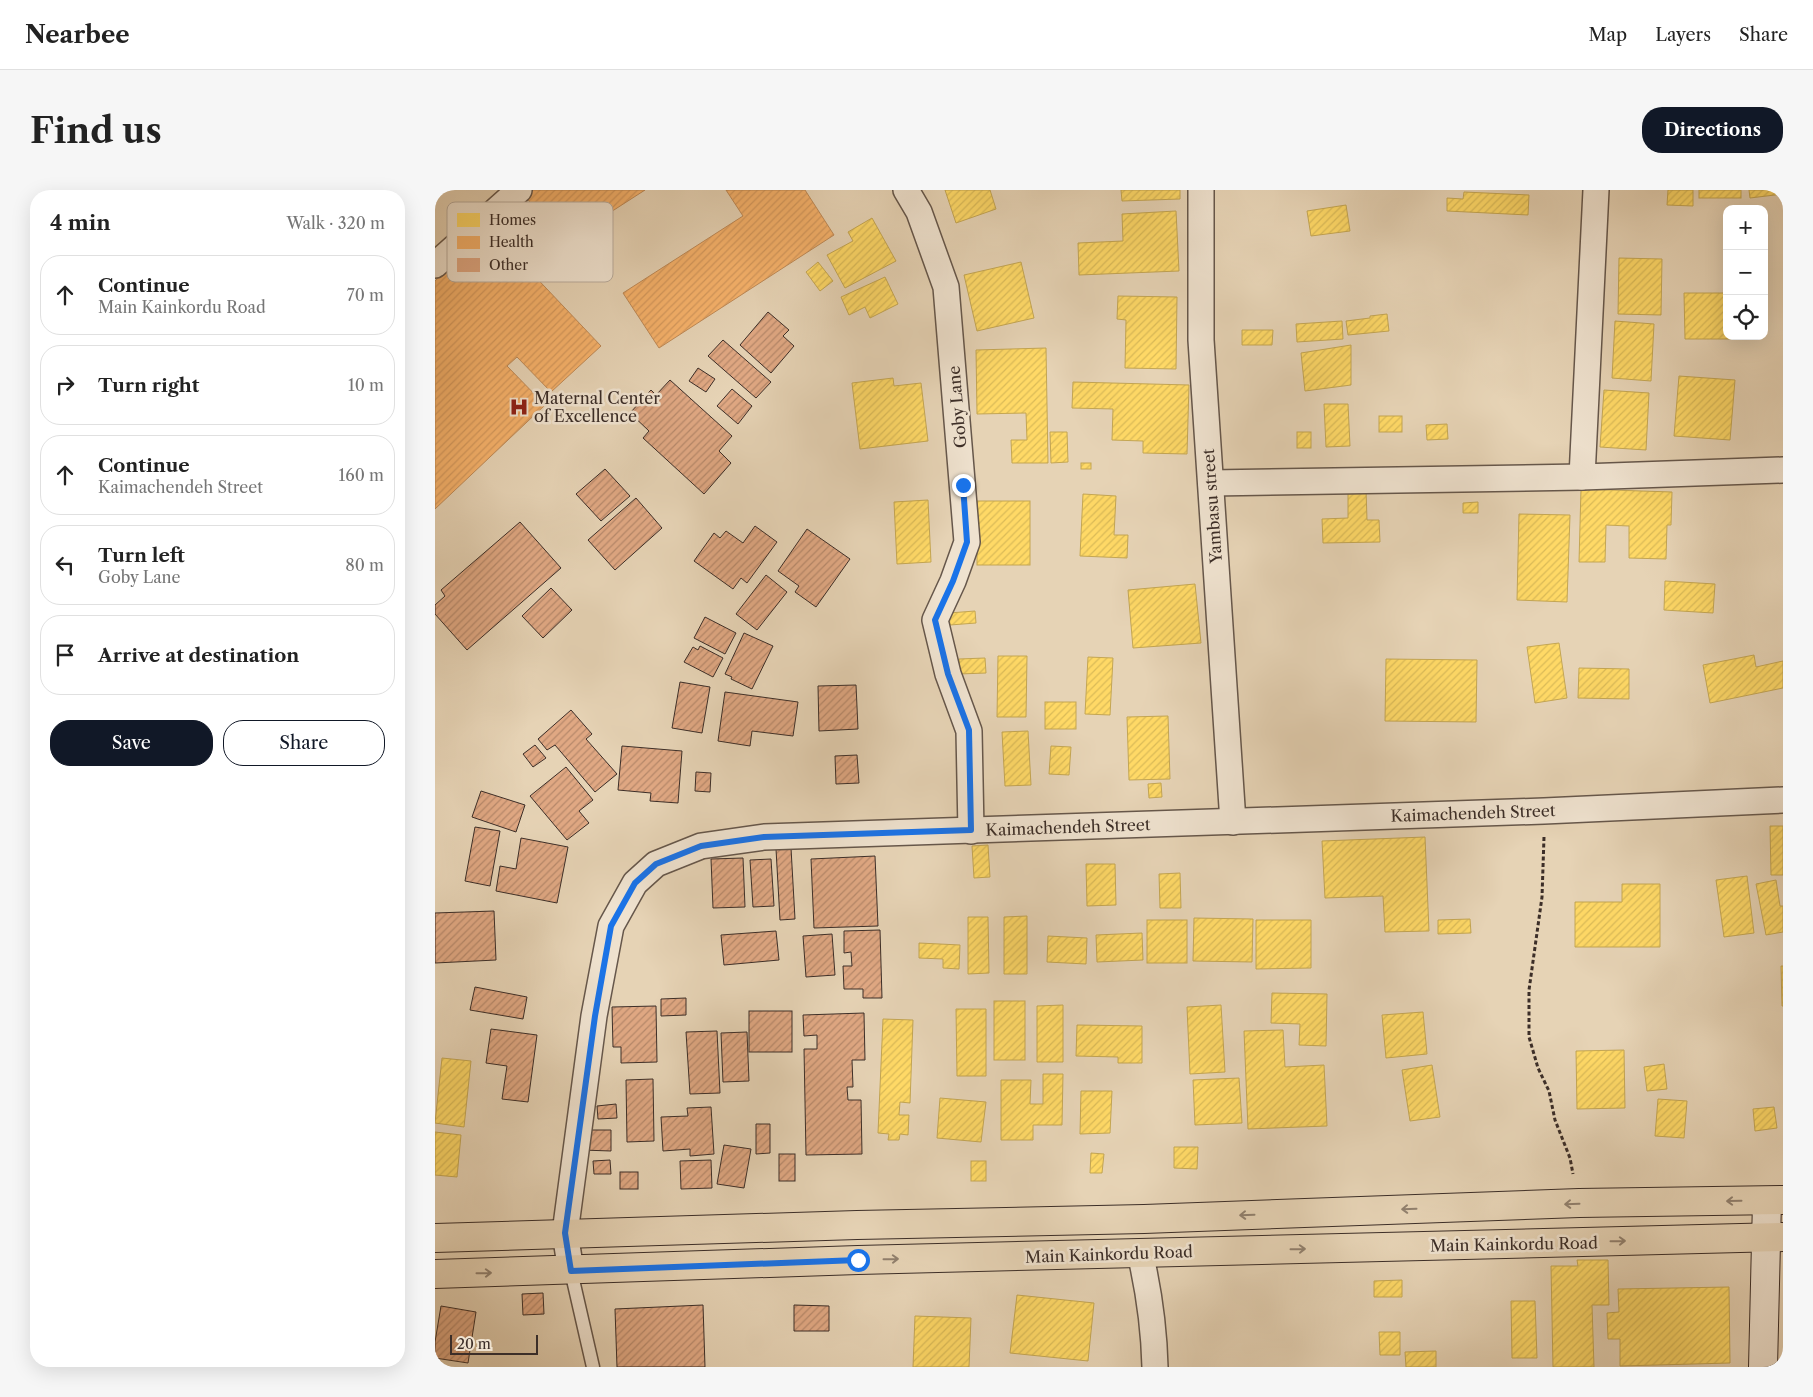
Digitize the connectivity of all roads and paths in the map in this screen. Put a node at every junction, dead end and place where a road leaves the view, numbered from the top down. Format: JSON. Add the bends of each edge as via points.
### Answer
{"nodes":[{"id":1,"x":519,"y":190,"type":"edge"},
{"id":2,"x":906,"y":190,"type":"edge"},
{"id":3,"x":1201,"y":190,"type":"edge"},
{"id":4,"x":1596,"y":190,"type":"edge"},
{"id":5,"x":506,"y":202,"type":"edge"},
{"id":6,"x":447,"y":254,"type":"edge"},
{"id":7,"x":435,"y":265,"type":"edge"},
{"id":8,"x":1783,"y":470,"type":"edge"},
{"id":9,"x":1582,"y":477,"type":"junction"},
{"id":10,"x":1211,"y":483,"type":"junction"},
{"id":11,"x":1783,"y":800,"type":"edge"},
{"id":12,"x":1544,"y":811,"type":"junction"},
{"id":13,"x":1233,"y":822,"type":"junction"},
{"id":14,"x":971,"y":830,"type":"junction"},
{"id":15,"x":1775,"y":1200,"type":"edge"},
{"id":16,"x":1579,"y":1204,"type":"junction"},
{"id":17,"x":1475,"y":1207,"type":"junction"},
{"id":18,"x":1343,"y":1211,"type":"junction"},
{"id":19,"x":857,"y":1225,"type":"junction"},
{"id":20,"x":565,"y":1233,"type":"junction"},
{"id":21,"x":435,"y":1238,"type":"edge"},
{"id":22,"x":1775,"y":1238,"type":"edge"},
{"id":23,"x":1478,"y":1244,"type":"junction"},
{"id":24,"x":1345,"y":1248,"type":"junction"},
{"id":25,"x":1140,"y":1253,"type":"junction"},
{"id":26,"x":858,"y":1260,"type":"junction"},
{"id":27,"x":571,"y":1271,"type":"junction"},
{"id":28,"x":435,"y":1274,"type":"edge"},
{"id":29,"x":593,"y":1367,"type":"edge"},
{"id":30,"x":1155,"y":1367,"type":"edge"},
{"id":31,"x":1763,"y":1367,"type":"edge"}],
"edges":[{"from":1,"to":5,"type":"street"},
{"from":2,"to":14,"type":"street","name":"Goby Lane","via":[[919,212],[946,287],[967,542],[935,620],[948,674],[969,730]]},
{"from":3,"to":10,"type":"street","name":"Yambasu street","via":[[1201,340]]},
{"from":4,"to":9,"type":"street"},
{"from":6,"to":7,"type":"street"},
{"from":8,"to":9,"type":"street"},
{"from":9,"to":10,"type":"street"},
{"from":10,"to":13,"type":"street","name":"Yambasu street"},
{"from":11,"to":12,"type":"street","name":"Kaimachendeh Street"},
{"from":12,"to":13,"type":"street","name":"Kaimachendeh Street"},
{"from":12,"to":16,"type":"path","via":[[1542,897],[1529,990],[1529,1037],[1570,1158]]},
{"from":13,"to":14,"type":"street","name":"Kaimachendeh Street"},
{"from":14,"to":20,"type":"street","name":"Kaimachendeh Street","via":[[764,837],[701,846],[656,864],[635,883],[611,926]]},
{"from":15,"to":16,"type":"main road","one_way":true},
{"from":15,"to":22,"type":"main road"},
{"from":16,"to":17,"type":"main road","one_way":true},
{"from":17,"to":18,"type":"main road","one_way":true},
{"from":17,"to":23,"type":"main road"},
{"from":18,"to":19,"type":"main road","one_way":true},
{"from":18,"to":24,"type":"main road"},
{"from":19,"to":20,"type":"main road"},
{"from":19,"to":26,"type":"main road"},
{"from":20,"to":21,"type":"main road"},
{"from":20,"to":27,"type":"street","name":"Kaimachendeh Street"},
{"from":23,"to":22,"type":"main road","name":"Main Kainkordu Road","one_way":true},
{"from":22,"to":31,"type":"main road"},
{"from":23,"to":24,"type":"main road","name":"Main Kainkordu Road"},
{"from":25,"to":24,"type":"main road","name":"Main Kainkordu Road","one_way":true},
{"from":26,"to":25,"type":"main road","name":"Main Kainkordu Road","one_way":true},
{"from":25,"to":30,"type":"street","via":[[1149,1290]]},
{"from":26,"to":27,"type":"main road","name":"Main Kainkordu Road"},
{"from":28,"to":27,"type":"main road","name":"Main Kainkordu Road","one_way":true},
{"from":27,"to":29,"type":"lane"}]}
